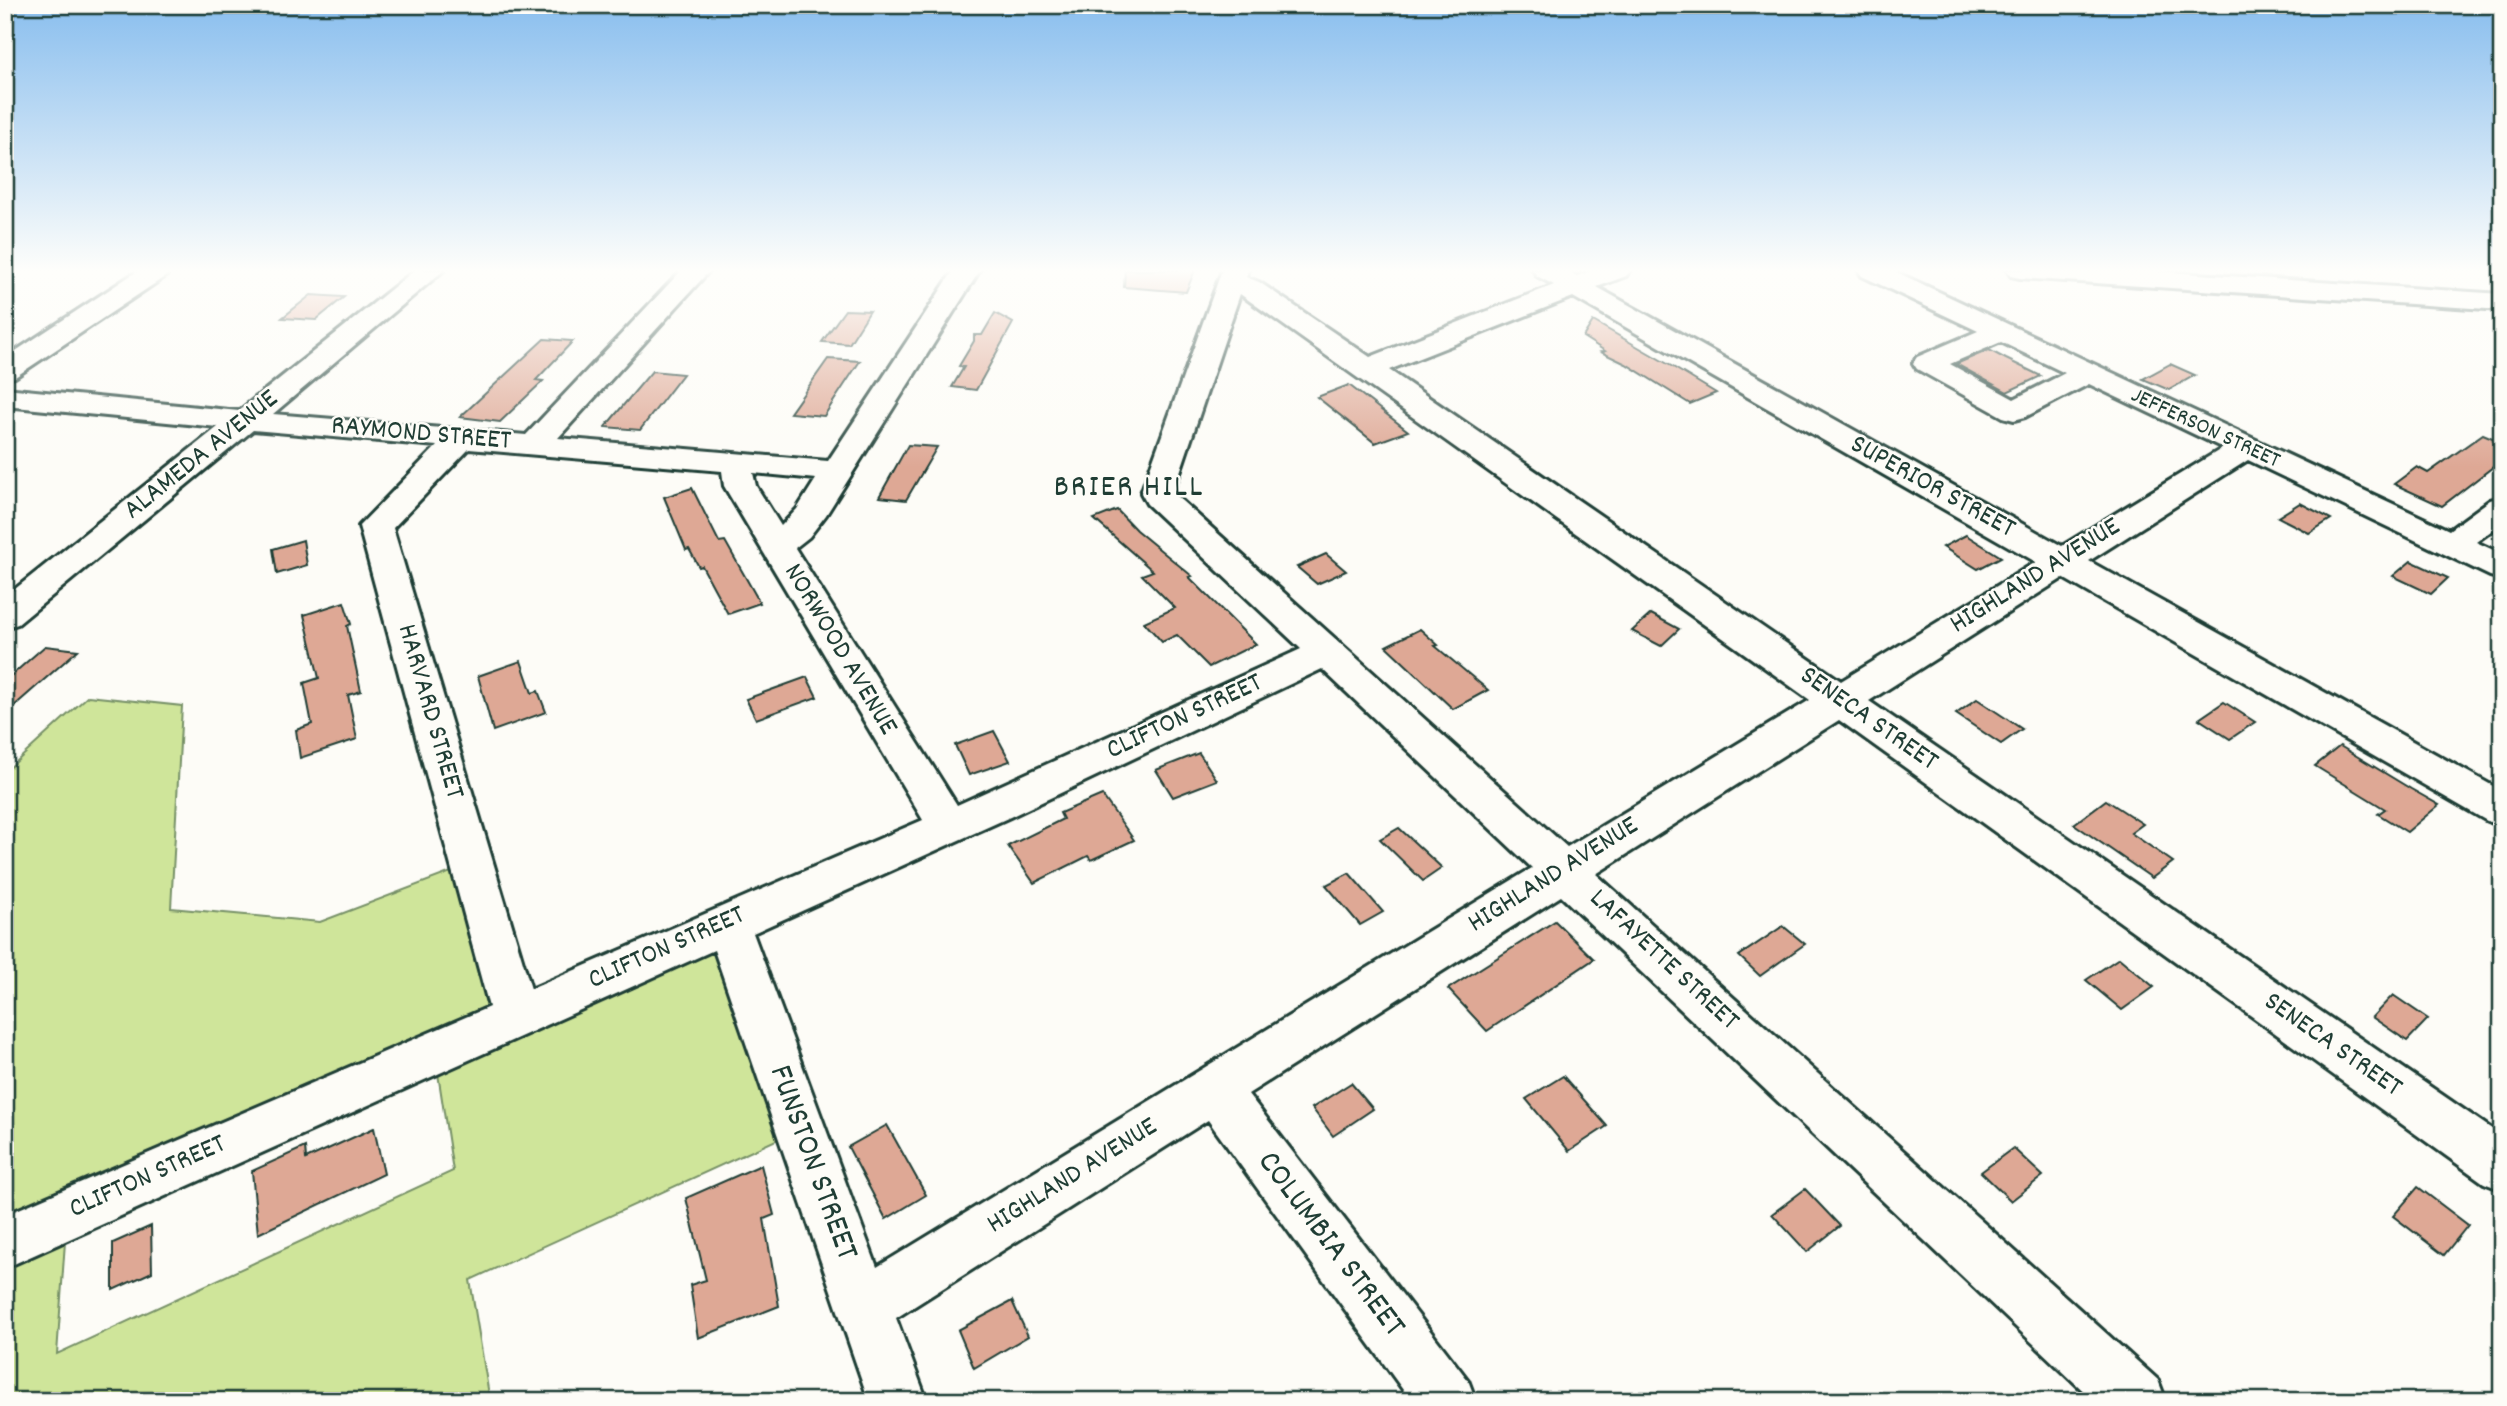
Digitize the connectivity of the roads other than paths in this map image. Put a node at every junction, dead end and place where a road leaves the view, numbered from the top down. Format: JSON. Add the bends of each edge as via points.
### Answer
{"nodes":[{"id":1,"x":59,"y":336,"type":"edge"},
{"id":2,"x":350,"y":336,"type":"edge"},
{"id":3,"x":636,"y":336,"type":"edge"},
{"id":4,"x":925,"y":336,"type":"edge"},
{"id":5,"x":1212,"y":336,"type":"edge"},
{"id":6,"x":1320,"y":336,"type":"edge"},
{"id":7,"x":1449,"y":336,"type":"edge"},
{"id":8,"x":1663,"y":336,"type":"edge"},
{"id":9,"x":1992,"y":336,"type":"edge"},
{"id":10,"x":2009,"y":336,"type":"edge"},
{"id":11,"x":1367,"y":368,"type":"junction"},
{"id":12,"x":5,"y":371,"type":"edge"},
{"id":13,"x":2088,"y":373,"type":"junction"},
{"id":14,"x":5,"y":397,"type":"edge"},
{"id":15,"x":245,"y":420,"type":"junction"},
{"id":16,"x":463,"y":438,"type":"junction"},
{"id":17,"x":535,"y":444,"type":"junction"},
{"id":18,"x":2246,"y":448,"type":"junction"},
{"id":19,"x":740,"y":463,"type":"junction"},
{"id":20,"x":837,"y":471,"type":"junction"},
{"id":21,"x":2502,"y":507,"type":"edge"},
{"id":22,"x":2451,"y":544,"type":"junction"},
{"id":23,"x":776,"y":545,"type":"junction"},
{"id":24,"x":2061,"y":561,"type":"junction"},
{"id":25,"x":2502,"y":569,"type":"edge"},
{"id":26,"x":5,"y":616,"type":"edge"},
{"id":27,"x":1327,"y":652,"type":"junction"},
{"id":28,"x":1838,"y":699,"type":"junction"},
{"id":29,"x":2502,"y":810,"type":"edge"},
{"id":30,"x":947,"y":826,"type":"junction"},
{"id":31,"x":1564,"y":870,"type":"junction"},
{"id":32,"x":727,"y":924,"type":"junction"},
{"id":33,"x":515,"y":1016,"type":"junction"},
{"id":34,"x":1213,"y":1088,"type":"junction"},
{"id":35,"x":2502,"y":1166,"type":"edge"},
{"id":36,"x":5,"y":1242,"type":"edge"},
{"id":37,"x":863,"y":1306,"type":"junction"},
{"id":38,"x":898,"y":1401,"type":"edge"},
{"id":39,"x":1447,"y":1401,"type":"edge"},
{"id":40,"x":2137,"y":1401,"type":"edge"}],
"edges":[{"from":1,"to":12,"type":"street"},
{"from":2,"to":15,"type":"street","name":"ALAMEDA AVENUE"},
{"from":3,"to":17,"type":"street"},
{"from":4,"to":20,"type":"street","name":"NORWOOD AVENUE"},
{"from":5,"to":27,"type":"street","name":"LAFAYETTE STREET","via":[[1157,493]]},
{"from":6,"to":11,"type":"street","name":"SENECA STREET"},
{"from":7,"to":11,"type":"street"},
{"from":8,"to":24,"type":"street","name":"SUPERIOR STREET"},
{"from":9,"to":13,"type":"street","via":[[1972,344],[1913,352],[2014,411]]},
{"from":10,"to":13,"type":"street","name":"JEFFERSON STREET"},
{"from":11,"to":28,"type":"street","name":"SENECA STREET"},
{"from":13,"to":18,"type":"street","name":"JEFFERSON STREET"},
{"from":14,"to":15,"type":"street","name":"RAYMOND STREET"},
{"from":15,"to":16,"type":"street","name":"RAYMOND STREET"},
{"from":15,"to":26,"type":"street","name":"ALAMEDA AVENUE"},
{"from":16,"to":17,"type":"street","name":"RAYMOND STREET"},
{"from":16,"to":33,"type":"street","name":"HARVARD STREET","via":[[376,526]]},
{"from":17,"to":19,"type":"street","name":"RAYMOND STREET"},
{"from":18,"to":22,"type":"street","name":"JEFFERSON STREET"},
{"from":18,"to":24,"type":"street","name":"HIGHLAND AVENUE"},
{"from":19,"to":20,"type":"street","name":"RAYMOND STREET"},
{"from":19,"to":23,"type":"street","via":[[740,486]]},
{"from":20,"to":23,"type":"street","name":"NORWOOD AVENUE","via":[[797,530]]},
{"from":21,"to":22,"type":"street"},
{"from":22,"to":25,"type":"street","name":"JEFFERSON STREET"},
{"from":23,"to":30,"type":"street","name":"NORWOOD AVENUE"},
{"from":24,"to":28,"type":"street","name":"HIGHLAND AVENUE"},
{"from":24,"to":29,"type":"street","name":"SUPERIOR STREET"},
{"from":27,"to":30,"type":"street","name":"CLIFTON STREET"},
{"from":27,"to":31,"type":"street","name":"LAFAYETTE STREET"},
{"from":28,"to":31,"type":"street","name":"HIGHLAND AVENUE"},
{"from":28,"to":35,"type":"street","name":"SENECA STREET"},
{"from":30,"to":32,"type":"street","name":"CLIFTON STREET"},
{"from":31,"to":34,"type":"street","name":"HIGHLAND AVENUE"},
{"from":31,"to":40,"type":"street","name":"LAFAYETTE STREET"},
{"from":32,"to":33,"type":"street","name":"CLIFTON STREET"},
{"from":32,"to":37,"type":"street","name":"FUNSTON STREET"},
{"from":33,"to":36,"type":"street","name":"CLIFTON STREET"},
{"from":34,"to":37,"type":"street","name":"HIGHLAND AVENUE"},
{"from":34,"to":39,"type":"street","name":"COLUMBIA STREET"},
{"from":37,"to":38,"type":"street","name":"FUNSTON STREET"}]}
